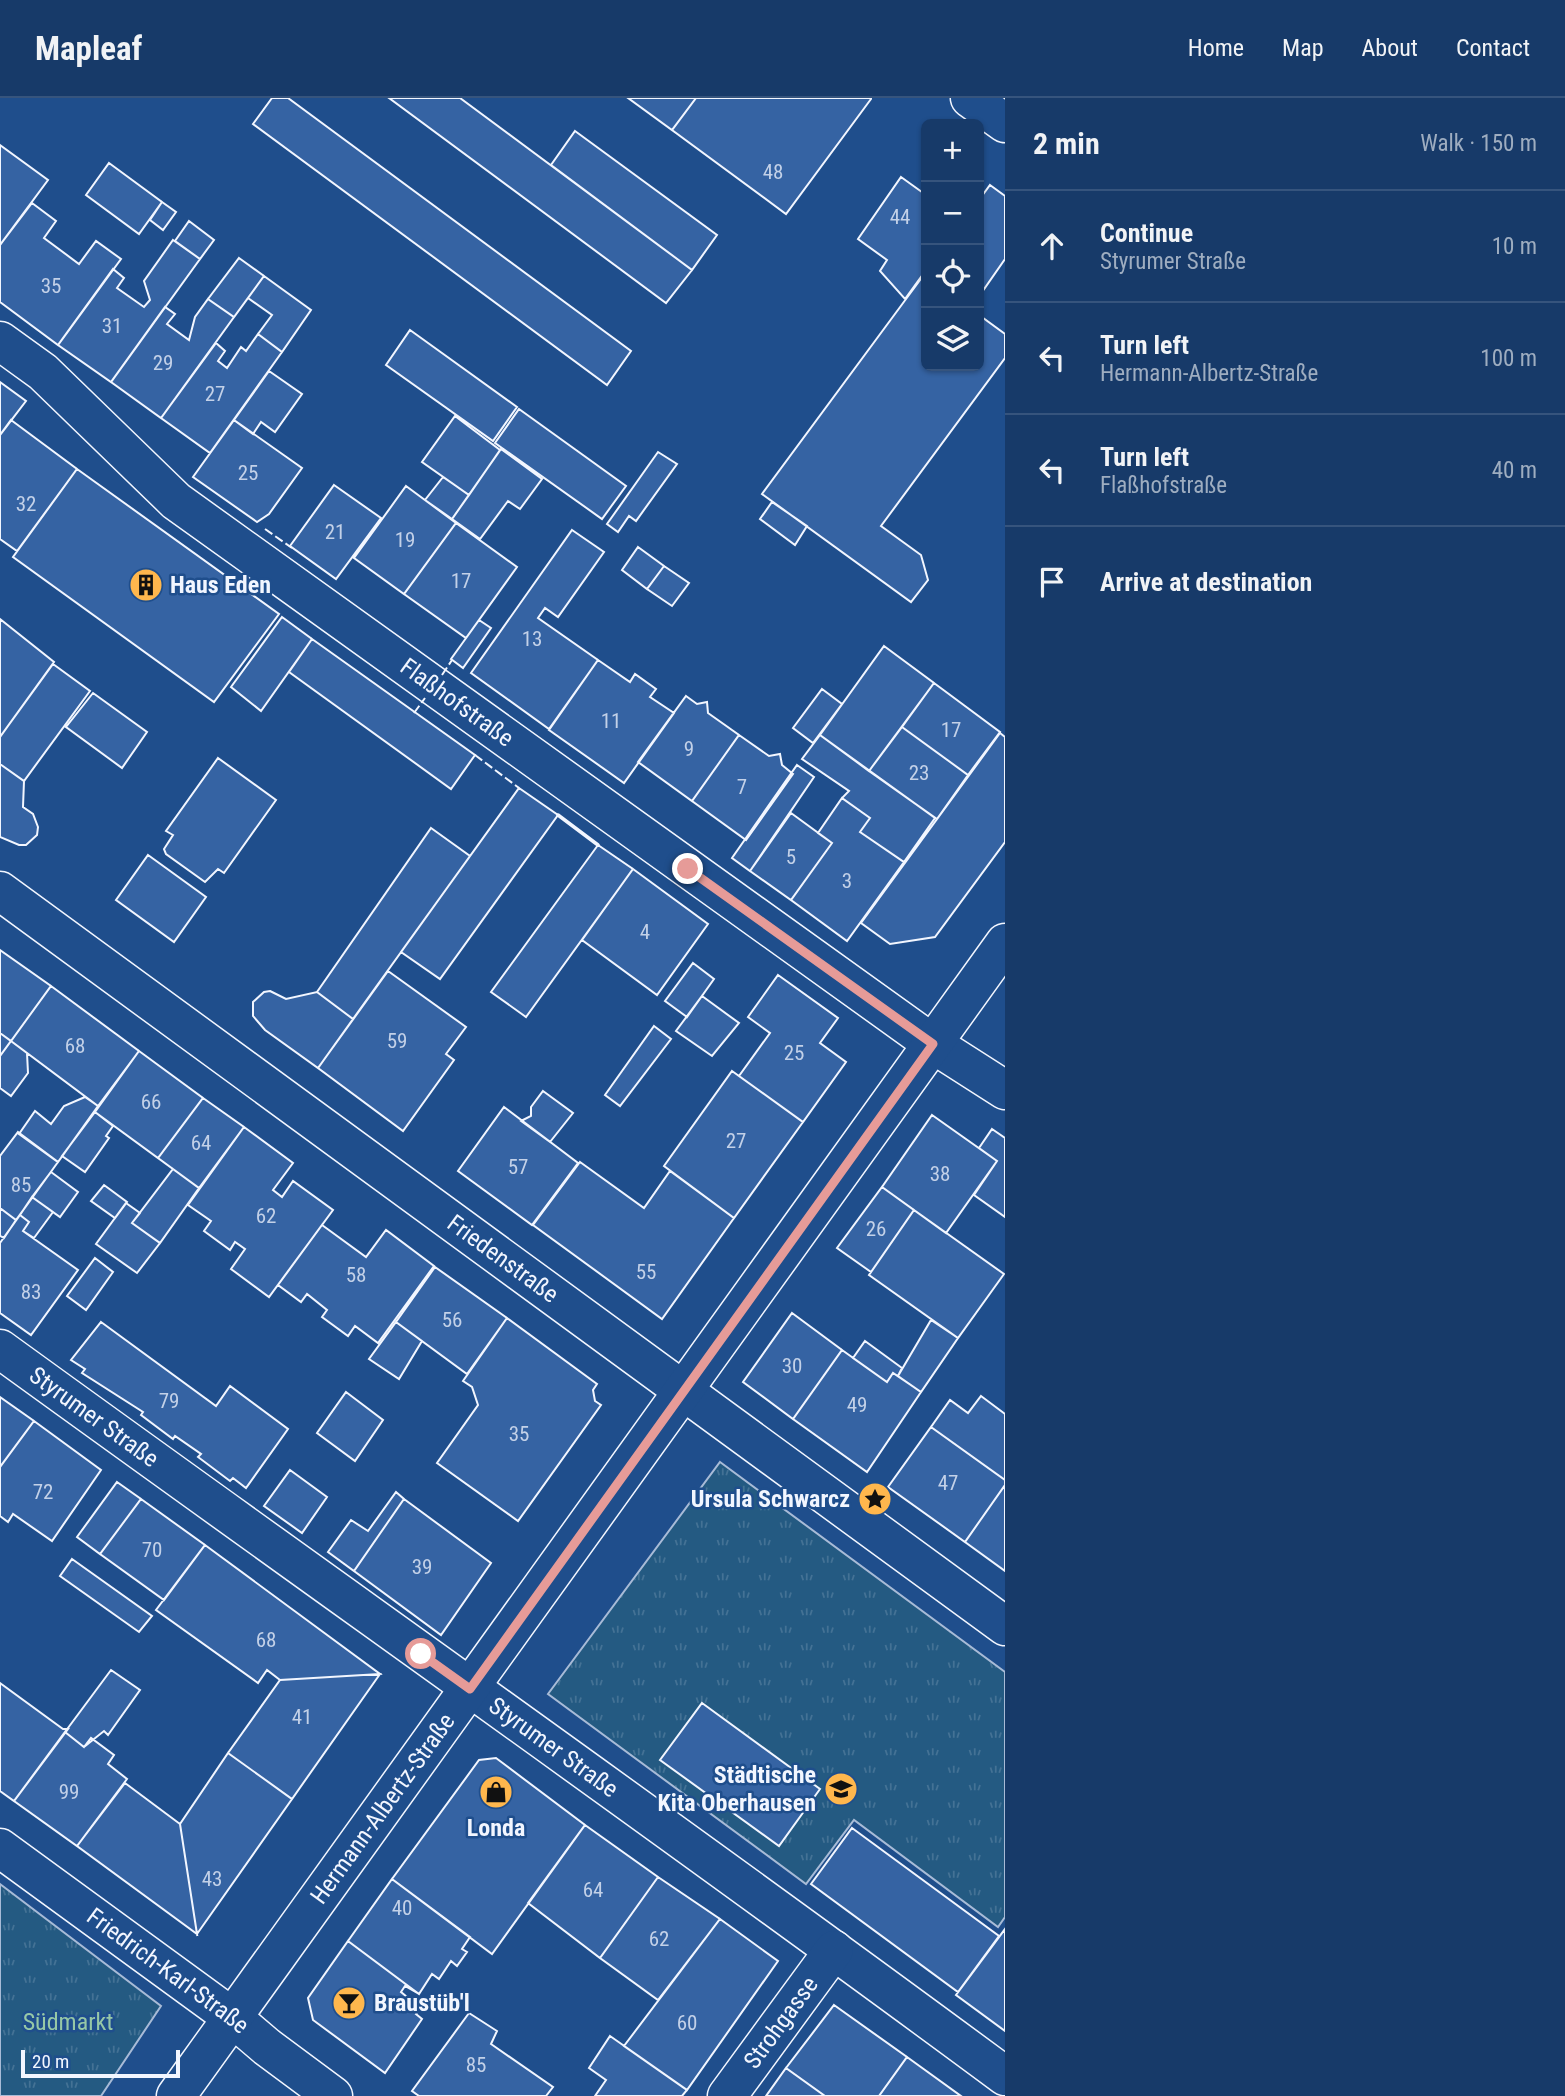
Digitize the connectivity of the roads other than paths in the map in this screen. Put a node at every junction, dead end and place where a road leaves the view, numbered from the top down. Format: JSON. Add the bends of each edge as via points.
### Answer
{"nodes":[{"id":1,"x":971,"y":98,"type":"edge"},
{"id":2,"x":1005,"y":123,"type":"edge"},
{"id":3,"x":0,"y":341,"type":"edge"},
{"id":4,"x":0,"y":891,"type":"edge"},
{"id":5,"x":1005,"y":943,"type":"edge"},
{"id":6,"x":933,"y":1044,"type":"junction"},
{"id":7,"x":1005,"y":1090,"type":"edge"},
{"id":8,"x":0,"y":1349,"type":"edge"},
{"id":9,"x":683,"y":1391,"type":"junction"},
{"id":10,"x":1005,"y":1626,"type":"edge"},
{"id":11,"x":470,"y":1689,"type":"junction"},
{"id":12,"x":0,"y":1848,"type":"edge"},
{"id":13,"x":834,"y":1950,"type":"junction"},
{"id":14,"x":233,"y":2018,"type":"junction"},
{"id":15,"x":1005,"y":2076,"type":"edge"},
{"id":16,"x":176,"y":2096,"type":"edge"},
{"id":17,"x":332,"y":2096,"type":"edge"},
{"id":18,"x":727,"y":2096,"type":"edge"}],
"edges":[{"from":1,"to":2,"type":"street"},
{"from":3,"to":6,"type":"street","name":"Flaßhofstraße","via":[[43,372],[176,501]]},
{"from":4,"to":9,"type":"street","name":"Friedenstraße"},
{"from":5,"to":6,"type":"street","name":"Hermann-Albertz-Straße"},
{"from":6,"to":7,"type":"street","name":"Flaßhofstraße"},
{"from":6,"to":9,"type":"street","name":"Hermann-Albertz-Straße"},
{"from":8,"to":11,"type":"street","name":"Styrumer Straße"},
{"from":9,"to":10,"type":"street","name":"Friedenstraße"},
{"from":9,"to":11,"type":"street","name":"Hermann-Albertz-Straße"},
{"from":11,"to":13,"type":"street","name":"Styrumer Straße"},
{"from":11,"to":14,"type":"street","name":"Hermann-Albertz-Straße"},
{"from":12,"to":14,"type":"street","name":"Friedrich-Karl-Straße"},
{"from":13,"to":15,"type":"street","name":"Styrumer Straße"},
{"from":13,"to":18,"type":"street","name":"Strohgasse"},
{"from":14,"to":16,"type":"street","name":"Hermann-Albertz-Straße"},
{"from":14,"to":17,"type":"street","name":"Friedrich-Karl-Straße"}]}
